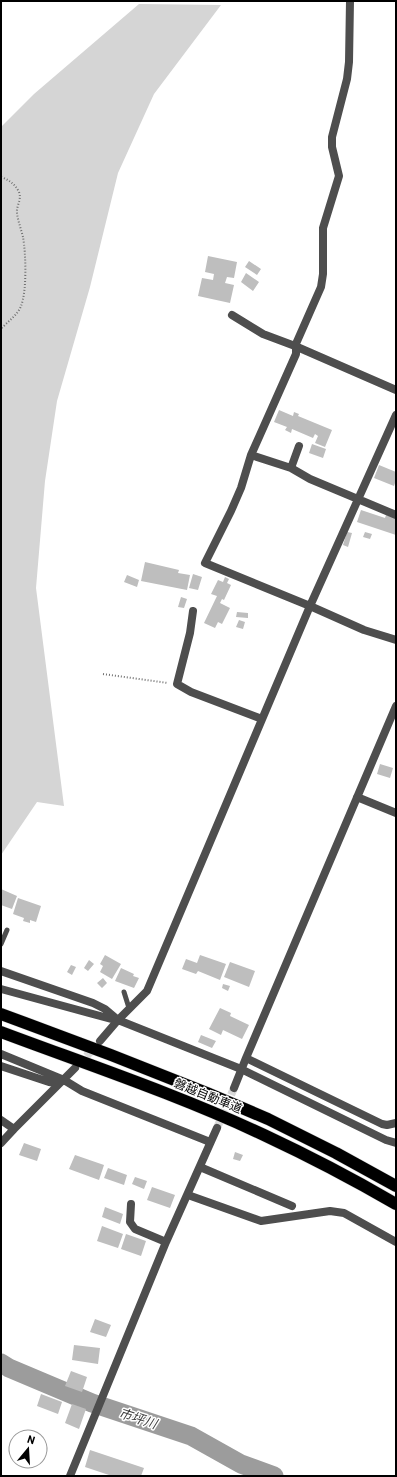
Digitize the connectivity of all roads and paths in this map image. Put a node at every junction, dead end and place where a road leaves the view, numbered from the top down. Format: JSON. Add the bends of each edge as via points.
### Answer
{"nodes":[{"id":1,"x":350,"y":1,"type":"edge"},
{"id":2,"x":1,"y":177,"type":"edge"},
{"id":3,"x":232,"y":315,"type":"dead end"},
{"id":4,"x":1,"y":329,"type":"edge"},
{"id":5,"x":294,"y":346,"type":"junction"},
{"id":6,"x":396,"y":390,"type":"edge"},
{"id":7,"x":396,"y":415,"type":"edge"},
{"id":8,"x":299,"y":446,"type":"dead end"},
{"id":9,"x":251,"y":455,"type":"junction"},
{"id":10,"x":291,"y":468,"type":"junction"},
{"id":11,"x":358,"y":499,"type":"junction"},
{"id":12,"x":396,"y":515,"type":"edge"},
{"id":13,"x":310,"y":606,"type":"junction"},
{"id":14,"x":193,"y":611,"type":"dead end"},
{"id":15,"x":396,"y":640,"type":"edge"},
{"id":16,"x":103,"y":674,"type":"dead end"},
{"id":17,"x":177,"y":684,"type":"junction"},
{"id":18,"x":396,"y":706,"type":"edge"},
{"id":19,"x":262,"y":718,"type":"junction"},
{"id":20,"x":357,"y":797,"type":"junction"},
{"id":21,"x":396,"y":813,"type":"edge"},
{"id":22,"x":8,"y":930,"type":"dead end"},
{"id":23,"x":1,"y":944,"type":"edge"},
{"id":24,"x":1,"y":971,"type":"edge"},
{"id":25,"x":1,"y":989,"type":"edge"},
{"id":26,"x":124,"y":992,"type":"dead end"},
{"id":27,"x":129,"y":1008,"type":"junction"},
{"id":28,"x":1,"y":1014,"type":"edge"},
{"id":29,"x":118,"y":1020,"type":"junction"},
{"id":30,"x":1,"y":1032,"type":"edge"},
{"id":31,"x":100,"y":1041,"type":"tunnel mouth"},
{"id":32,"x":1,"y":1054,"type":"edge"},
{"id":33,"x":246,"y":1058,"type":"junction"},
{"id":34,"x":1,"y":1066,"type":"edge"},
{"id":35,"x":75,"y":1068,"type":"tunnel mouth"},
{"id":36,"x":241,"y":1068,"type":"junction"},
{"id":37,"x":64,"y":1080,"type":"junction"},
{"id":38,"x":234,"y":1088,"type":"tunnel mouth"},
{"id":39,"x":1,"y":1120,"type":"edge"},
{"id":40,"x":396,"y":1123,"type":"edge"},
{"id":41,"x":217,"y":1128,"type":"tunnel mouth"},
{"id":42,"x":14,"y":1129,"type":"junction"},
{"id":43,"x":210,"y":1142,"type":"junction"},
{"id":44,"x":1,"y":1143,"type":"edge"},
{"id":45,"x":396,"y":1143,"type":"edge"},
{"id":46,"x":200,"y":1167,"type":"junction"},
{"id":47,"x":396,"y":1186,"type":"edge"},
{"id":48,"x":188,"y":1195,"type":"junction"},
{"id":49,"x":131,"y":1204,"type":"dead end"},
{"id":50,"x":396,"y":1204,"type":"edge"},
{"id":51,"x":292,"y":1206,"type":"dead end"},
{"id":52,"x":166,"y":1242,"type":"junction"},
{"id":53,"x":396,"y":1242,"type":"edge"},
{"id":54,"x":70,"y":1476,"type":"edge"}],
"edges":[{"from":1,"to":5,"type":"street","via":[[347,79],[332,137],[339,176],[323,228],[321,287]]},
{"from":2,"to":4,"type":"path","via":[[12,182],[19,194],[17,211],[25,249],[25,276],[21,308]]},
{"from":3,"to":5,"type":"street","via":[[263,334]]},
{"from":5,"to":6,"type":"street"},
{"from":5,"to":9,"type":"street","via":[[296,354]]},
{"from":7,"to":11,"type":"street"},
{"from":8,"to":10,"type":"street"},
{"from":9,"to":10,"type":"street"},
{"from":9,"to":13,"type":"street","via":[[232,511],[205,563]]},
{"from":10,"to":11,"type":"street","via":[[310,479]]},
{"from":11,"to":12,"type":"street"},
{"from":11,"to":13,"type":"street"},
{"from":13,"to":15,"type":"street","via":[[364,630]]},
{"from":13,"to":19,"type":"street"},
{"from":14,"to":17,"type":"street"},
{"from":16,"to":17,"type":"path"},
{"from":17,"to":19,"type":"street","via":[[191,692]]},
{"from":18,"to":20,"type":"street"},
{"from":19,"to":27,"type":"street","via":[[147,991]]},
{"from":20,"to":21,"type":"street"},
{"from":20,"to":33,"type":"street"},
{"from":22,"to":23,"type":"lane"},
{"from":24,"to":29,"type":"street","via":[[93,1003]]},
{"from":25,"to":29,"type":"street"},
{"from":26,"to":27,"type":"lane"},
{"from":27,"to":29,"type":"street"},
{"from":28,"to":47,"type":"highway","name":"磐越自動車道","via":[[119,1058],[268,1119]]},
{"from":29,"to":31,"type":"street"},
{"from":29,"to":36,"type":"street"},
{"from":30,"to":50,"type":"highway","name":"磐越自動車道","via":[[200,1107],[264,1134]]},
{"from":32,"to":37,"type":"street"},
{"from":33,"to":36,"type":"street"},
{"from":33,"to":40,"type":"street","via":[[382,1124]]},
{"from":34,"to":37,"type":"street","via":[[49,1082]]},
{"from":35,"to":37,"type":"street"},
{"from":36,"to":38,"type":"street"},
{"from":36,"to":45,"type":"street"},
{"from":37,"to":42,"type":"street"},
{"from":37,"to":43,"type":"street","via":[[82,1092]]},
{"from":39,"to":42,"type":"street"},
{"from":41,"to":43,"type":"street"},
{"from":42,"to":44,"type":"street"},
{"from":43,"to":46,"type":"street"},
{"from":46,"to":48,"type":"street"},
{"from":46,"to":51,"type":"street"},
{"from":48,"to":52,"type":"street"},
{"from":48,"to":53,"type":"street","via":[[261,1221],[330,1211],[344,1213]]},
{"from":49,"to":52,"type":"street","via":[[130,1222],[135,1229]]},
{"from":52,"to":54,"type":"street"}]}
